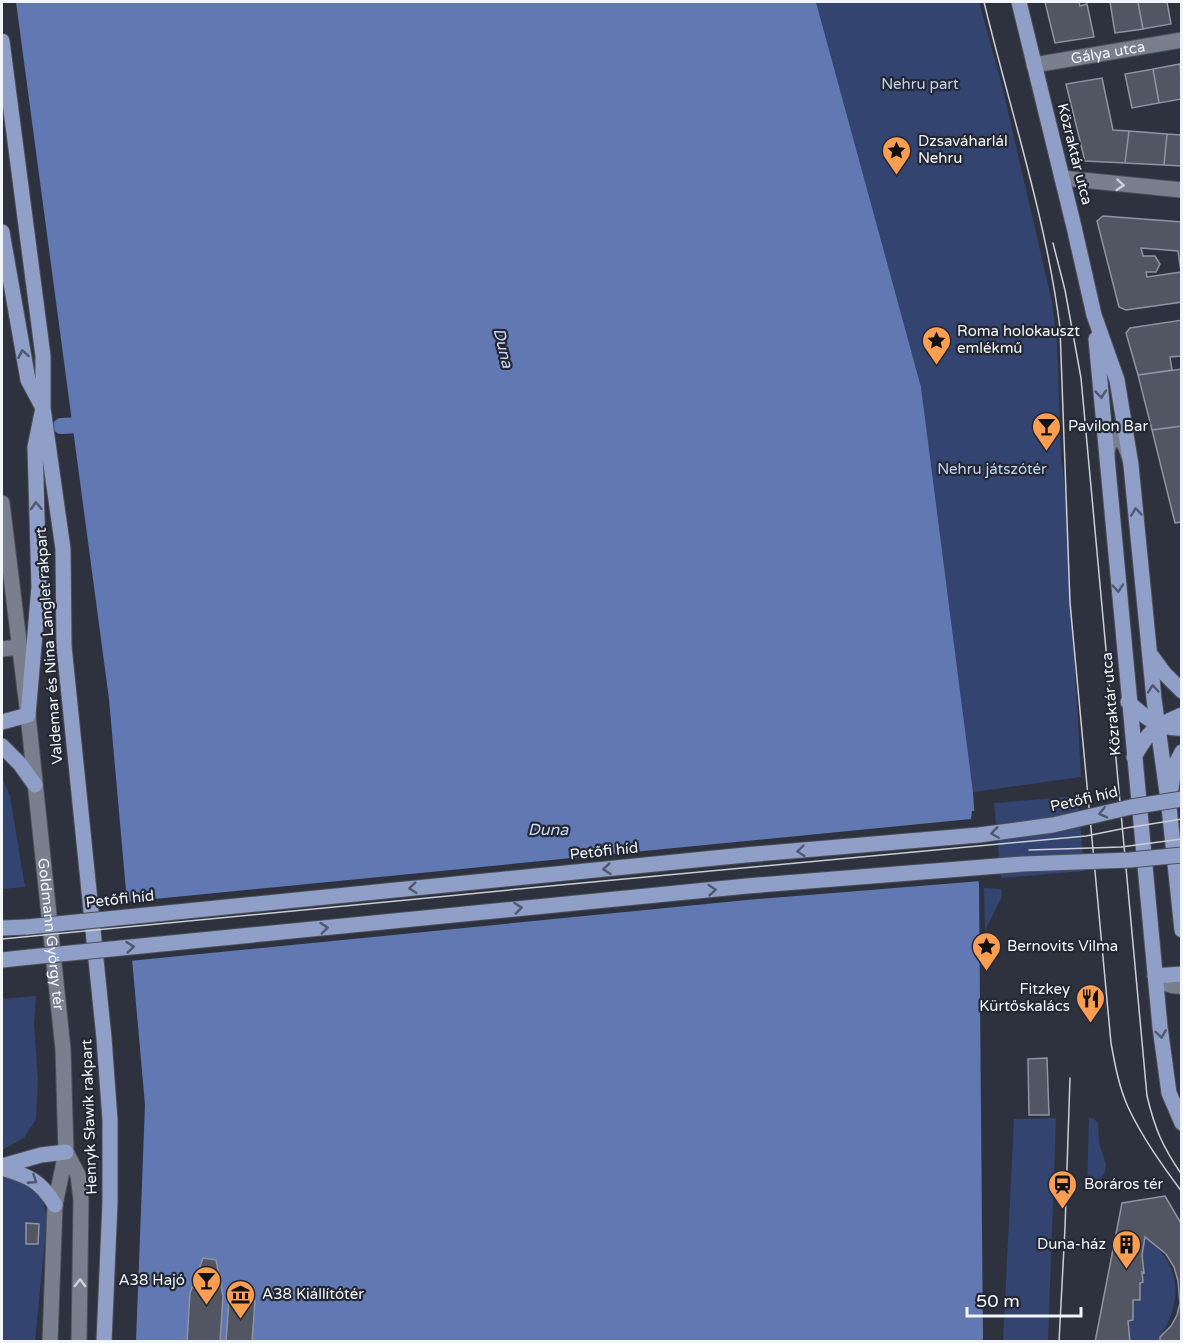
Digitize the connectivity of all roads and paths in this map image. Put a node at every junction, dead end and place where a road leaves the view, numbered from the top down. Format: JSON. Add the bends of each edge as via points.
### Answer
{"nodes":[{"id":1,"x":1019,"y":2,"type":"edge"},
{"id":2,"x":1182,"y":40,"type":"edge"},
{"id":3,"x":2,"y":41,"type":"edge"},
{"id":4,"x":1034,"y":65,"type":"junction"},
{"id":5,"x":1062,"y":178,"type":"junction"},
{"id":6,"x":1182,"y":190,"type":"edge"},
{"id":7,"x":2,"y":232,"type":"edge"},
{"id":8,"x":1094,"y":315,"type":"junction"},
{"id":9,"x":43,"y":408,"type":"junction"},
{"id":10,"x":1131,"y":465,"type":"junction"},
{"id":11,"x":1107,"y":466,"type":"junction"},
{"id":12,"x":2,"y":508,"type":"edge"},
{"id":13,"x":6,"y":568,"type":"edge"},
{"id":14,"x":19,"y":647,"type":"junction"},
{"id":15,"x":2,"y":649,"type":"edge"},
{"id":16,"x":1150,"y":654,"type":"junction"},
{"id":17,"x":1182,"y":691,"type":"edge"},
{"id":18,"x":1128,"y":702,"type":"junction"},
{"id":19,"x":28,"y":715,"type":"junction"},
{"id":20,"x":1182,"y":715,"type":"edge"},
{"id":21,"x":2,"y":722,"type":"edge"},
{"id":22,"x":1158,"y":725,"type":"junction"},
{"id":23,"x":1182,"y":728,"type":"edge"},
{"id":24,"x":2,"y":746,"type":"edge"},
{"id":25,"x":1182,"y":752,"type":"edge"},
{"id":26,"x":1134,"y":757,"type":"junction"},
{"id":27,"x":35,"y":785,"type":"junction"},
{"id":28,"x":1175,"y":803,"type":"edge"},
{"id":29,"x":1182,"y":855,"type":"edge"},
{"id":30,"x":90,"y":892,"type":"joint"},
{"id":31,"x":2,"y":928,"type":"edge"},
{"id":32,"x":1182,"y":930,"type":"edge"},
{"id":33,"x":2,"y":960,"type":"edge"},
{"id":34,"x":1182,"y":974,"type":"edge"},
{"id":35,"x":1155,"y":976,"type":"junction"},
{"id":36,"x":1182,"y":986,"type":"edge"},
{"id":37,"x":1182,"y":1122,"type":"edge"},
{"id":38,"x":66,"y":1152,"type":"junction"},
{"id":39,"x":2,"y":1167,"type":"edge"},
{"id":40,"x":55,"y":1205,"type":"junction"},
{"id":41,"x":50,"y":1341,"type":"edge"},
{"id":42,"x":79,"y":1341,"type":"edge"},
{"id":43,"x":105,"y":1341,"type":"edge"}],
"edges":[{"from":1,"to":4,"type":"main road","name":"Közraktár utca"},
{"from":2,"to":4,"type":"street","name":"Gálya utca"},
{"from":3,"to":9,"type":"main road","name":"Valdemar és Nina Langlet rakpart","via":[[44,361]]},
{"from":4,"to":5,"type":"main road","name":"Közraktár utca"},
{"from":5,"to":6,"type":"street","one_way":true},
{"from":5,"to":8,"type":"main road","name":"Közraktár utca"},
{"from":9,"to":7,"type":"main road","one_way":true,"via":[[28,380]]},
{"from":8,"to":10,"type":"main road","name":"Közraktár utca","via":[[1117,380]]},
{"from":8,"to":11,"type":"main road","name":"Közraktár utca","one_way":true},
{"from":19,"to":9,"type":"main road","one_way":true,"via":[[39,587],[35,447]]},
{"from":9,"to":30,"type":"main road","name":"Valdemar és Nina Langlet rakpart","via":[[63,549],[64,646]]},
{"from":10,"to":11,"type":"street","via":[[1126,445],[1116,438],[1108,445]]},
{"from":16,"to":10,"type":"main road","name":"Közraktár utca","one_way":true},
{"from":11,"to":18,"type":"main road","name":"Közraktár utca","one_way":true},
{"from":12,"to":13,"type":"street","name":"Goldmann György tér"},
{"from":13,"to":14,"type":"street","name":"Goldmann György tér"},
{"from":14,"to":15,"type":"street"},
{"from":14,"to":19,"type":"street","name":"Goldmann György tér"},
{"from":16,"to":17,"type":"main road"},
{"from":22,"to":16,"type":"main road","name":"Közraktár utca","one_way":true},
{"from":18,"to":22,"type":"main road"},
{"from":18,"to":26,"type":"main road","name":"Közraktár utca"},
{"from":19,"to":21,"type":"main road"},
{"from":19,"to":27,"type":"street","name":"Goldmann György tér"},
{"from":20,"to":22,"type":"main road"},
{"from":22,"to":23,"type":"main road"},
{"from":22,"to":26,"type":"main road"},
{"from":22,"to":28,"type":"main road","name":"Közraktár utca"},
{"from":24,"to":27,"type":"main road"},
{"from":25,"to":28,"type":"main road","via":[[1174,767]]},
{"from":26,"to":35,"type":"main road","name":"Közraktár utca"},
{"from":27,"to":38,"type":"street","name":"Goldmann György tér","via":[[63,1049]]},
{"from":28,"to":31,"type":"main road","name":"Petőfi híd","one_way":true,"bridge":true,"via":[[1131,807],[1053,825],[979,835]]},
{"from":28,"to":32,"type":"main road","name":"Közraktár utca"},
{"from":33,"to":29,"type":"main road","one_way":true,"bridge":true,"via":[[759,885]]},
{"from":30,"to":43,"type":"main road","name":"Henryk Sławik rakpart","via":[[110,1119]]},
{"from":34,"to":35,"type":"main road"},
{"from":35,"to":36,"type":"street","via":[[1163,983]]},
{"from":35,"to":37,"type":"main road","name":"Közraktár utca","one_way":true,"via":[[1169,1093]]},
{"from":38,"to":39,"type":"main road"},
{"from":38,"to":40,"type":"street"},
{"from":42,"to":38,"type":"street","one_way":true,"via":[[81,1200],[78,1175]]},
{"from":39,"to":40,"type":"main road","one_way":true,"via":[[40,1184]]},
{"from":40,"to":41,"type":"street"}]}
